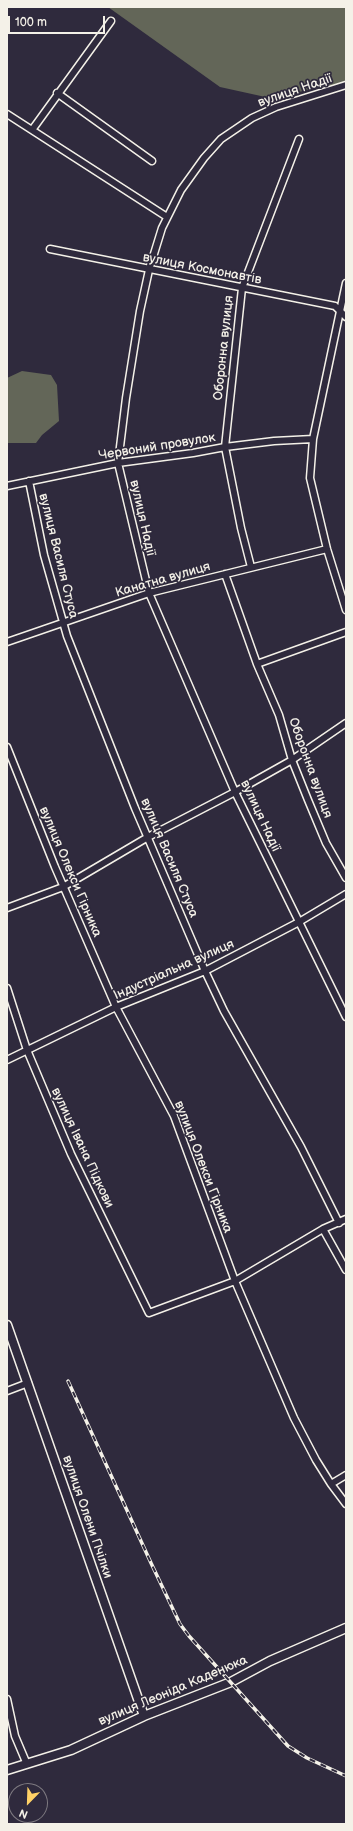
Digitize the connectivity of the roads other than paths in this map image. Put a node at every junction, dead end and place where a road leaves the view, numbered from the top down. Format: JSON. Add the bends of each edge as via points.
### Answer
{"nodes":[{"id":1,"x":111,"y":21,"type":"dead end"},
{"id":2,"x":346,"y":85,"type":"edge"},
{"id":3,"x":57,"y":93,"type":"junction"},
{"id":4,"x":7,"y":114,"type":"edge"},
{"id":5,"x":32,"y":130,"type":"junction"},
{"id":6,"x":299,"y":139,"type":"dead end"},
{"id":7,"x":152,"y":161,"type":"dead end"},
{"id":8,"x":167,"y":217,"type":"junction"},
{"id":9,"x":50,"y":249,"type":"dead end"},
{"id":10,"x":149,"y":270,"type":"junction"},
{"id":11,"x":346,"y":284,"type":"edge"},
{"id":12,"x":242,"y":288,"type":"junction"},
{"id":13,"x":340,"y":311,"type":"junction"},
{"id":14,"x":346,"y":317,"type":"edge"},
{"id":15,"x":313,"y":439,"type":"junction"},
{"id":16,"x":225,"y":447,"type":"junction"},
{"id":17,"x":118,"y":463,"type":"junction"},
{"id":18,"x":29,"y":481,"type":"junction"},
{"id":19,"x":7,"y":486,"type":"edge"},
{"id":20,"x":328,"y":549,"type":"junction"},
{"id":21,"x":251,"y":567,"type":"junction"},
{"id":22,"x":225,"y":574,"type":"junction"},
{"id":23,"x":149,"y":593,"type":"junction"},
{"id":24,"x":346,"y":610,"type":"edge"},
{"id":25,"x":63,"y":622,"type":"junction"},
{"id":26,"x":346,"y":632,"type":"edge"},
{"id":27,"x":7,"y":642,"type":"edge"},
{"id":28,"x":257,"y":664,"type":"junction"},
{"id":29,"x":346,"y":723,"type":"edge"},
{"id":30,"x":7,"y":747,"type":"edge"},
{"id":31,"x":292,"y":760,"type":"junction"},
{"id":32,"x":235,"y":792,"type":"junction"},
{"id":33,"x":148,"y":837,"type":"junction"},
{"id":34,"x":346,"y":878,"type":"edge"},
{"id":35,"x":63,"y":887,"type":"junction"},
{"id":36,"x":346,"y":894,"type":"edge"},
{"id":37,"x":7,"y":908,"type":"edge"},
{"id":38,"x":299,"y":922,"type":"junction"},
{"id":39,"x":204,"y":971,"type":"junction"},
{"id":40,"x":7,"y":988,"type":"edge"},
{"id":41,"x":116,"y":1007,"type":"junction"},
{"id":42,"x":346,"y":1017,"type":"edge"},
{"id":43,"x":27,"y":1050,"type":"junction"},
{"id":44,"x":7,"y":1060,"type":"edge"},
{"id":45,"x":346,"y":1219,"type":"edge"},
{"id":46,"x":339,"y":1223,"type":"junction"},
{"id":47,"x":323,"y":1229,"type":"junction"},
{"id":48,"x":346,"y":1270,"type":"edge"},
{"id":49,"x":235,"y":1281,"type":"junction"},
{"id":50,"x":7,"y":1325,"type":"edge"},
{"id":51,"x":28,"y":1383,"type":"junction"},
{"id":52,"x":7,"y":1390,"type":"edge"},
{"id":53,"x":346,"y":1474,"type":"edge"},
{"id":54,"x":330,"y":1484,"type":"junction"},
{"id":55,"x":346,"y":1504,"type":"edge"},
{"id":56,"x":346,"y":1628,"type":"edge"},
{"id":57,"x":7,"y":1699,"type":"edge"},
{"id":58,"x":144,"y":1716,"type":"junction"},
{"id":59,"x":26,"y":1762,"type":"junction"},
{"id":60,"x":7,"y":1770,"type":"edge"}],
"edges":[{"from":1,"to":3,"type":"street"},
{"from":2,"to":8,"type":"street","name":"вулиця Надії","via":[[276,107],[252,118],[221,139],[181,190]]},
{"from":3,"to":5,"type":"street"},
{"from":3,"to":7,"type":"street"},
{"from":4,"to":5,"type":"street"},
{"from":5,"to":8,"type":"street"},
{"from":6,"to":12,"type":"street","name":"Оборонна вулиця"},
{"from":8,"to":10,"type":"street","name":"вулиця Надії"},
{"from":9,"to":10,"type":"street","name":"вулиця Космонавтів"},
{"from":10,"to":12,"type":"street","name":"вулиця Космонавтів"},
{"from":10,"to":17,"type":"street","name":"вулиця Надії","via":[[126,398]]},
{"from":11,"to":13,"type":"street"},
{"from":12,"to":13,"type":"street","name":"вулиця Космонавтів","via":[[335,306]]},
{"from":12,"to":16,"type":"street","name":"Оборонна вулиця"},
{"from":13,"to":14,"type":"street","name":"вулиця Космонавтів"},
{"from":13,"to":15,"type":"street"},
{"from":15,"to":16,"type":"street","name":"Червоний провулок"},
{"from":15,"to":20,"type":"street","via":[[310,478]]},
{"from":16,"to":17,"type":"street","name":"Червоний провулок"},
{"from":16,"to":21,"type":"street","name":"Оборонна вулиця"},
{"from":17,"to":18,"type":"street","name":"Червоний провулок"},
{"from":17,"to":23,"type":"street","name":"вулиця Надії"},
{"from":18,"to":19,"type":"street","name":"Червоний провулок"},
{"from":18,"to":25,"type":"street","name":"вулиця Василя Стуса","via":[[44,555]]},
{"from":20,"to":21,"type":"street","name":"Канатна вулиця"},
{"from":20,"to":24,"type":"street"},
{"from":21,"to":22,"type":"street","name":"Канатна вулиця"},
{"from":22,"to":23,"type":"street","name":"Канатна вулиця"},
{"from":22,"to":28,"type":"street","name":"Оборонна вулиця"},
{"from":23,"to":25,"type":"street","name":"Канатна вулиця"},
{"from":23,"to":32,"type":"street","name":"вулиця Надії"},
{"from":25,"to":27,"type":"street","name":"Канатна вулиця"},
{"from":25,"to":33,"type":"street","name":"вулиця Василя Стуса"},
{"from":26,"to":28,"type":"street"},
{"from":28,"to":31,"type":"street","name":"Оборонна вулиця","via":[[279,716]]},
{"from":29,"to":31,"type":"street"},
{"from":30,"to":35,"type":"street","name":"вулиця Олекси Гірника"},
{"from":31,"to":32,"type":"street"},
{"from":31,"to":34,"type":"street","name":"Оборонна вулиця","via":[[326,842]]},
{"from":32,"to":33,"type":"street"},
{"from":32,"to":38,"type":"street","name":"вулиця Надії"},
{"from":33,"to":35,"type":"street"},
{"from":33,"to":39,"type":"street","name":"вулиця Василя Стуса"},
{"from":35,"to":37,"type":"street"},
{"from":35,"to":41,"type":"street","name":"вулиця Олекси Гірника"},
{"from":36,"to":38,"type":"street","name":"Індустріальна вулиця"},
{"from":38,"to":39,"type":"street","name":"Індустріальна вулиця"},
{"from":38,"to":42,"type":"street","name":"вулиця Надії"},
{"from":39,"to":41,"type":"street","name":"Індустріальна вулиця"},
{"from":39,"to":46,"type":"street","name":"вулиця Василя Стуса"},
{"from":40,"to":43,"type":"street","name":"вулиця Івана Підкови"},
{"from":41,"to":43,"type":"street","name":"Індустріальна вулиця"},
{"from":41,"to":49,"type":"street","name":"вулиця Олекси Гірника","via":[[174,1116]]},
{"from":43,"to":44,"type":"street","name":"Індустріальна вулиця"},
{"from":43,"to":49,"type":"street","name":"вулиця Івана Підкови","via":[[71,1154],[149,1312]]},
{"from":45,"to":46,"type":"street"},
{"from":46,"to":47,"type":"street"},
{"from":47,"to":48,"type":"street"},
{"from":47,"to":49,"type":"street"},
{"from":49,"to":54,"type":"street","name":"вулиця Олекси Гірника","via":[[294,1418]]},
{"from":50,"to":51,"type":"street","name":"вулиця Олени Пчілки"},
{"from":51,"to":52,"type":"street"},
{"from":51,"to":58,"type":"street","name":"вулиця Олени Пчілки"},
{"from":53,"to":54,"type":"street"},
{"from":54,"to":55,"type":"street","name":"вулиця Олекси Гірника"},
{"from":56,"to":58,"type":"street","name":"вулиця Леоніда Каденюка","via":[[270,1661],[231,1682]]},
{"from":57,"to":59,"type":"street","via":[[15,1736]]},
{"from":58,"to":59,"type":"street","name":"вулиця Леоніда Каденюка","via":[[71,1750]]},
{"from":59,"to":60,"type":"street","name":"вулиця Леоніда Каденюка"}]}
